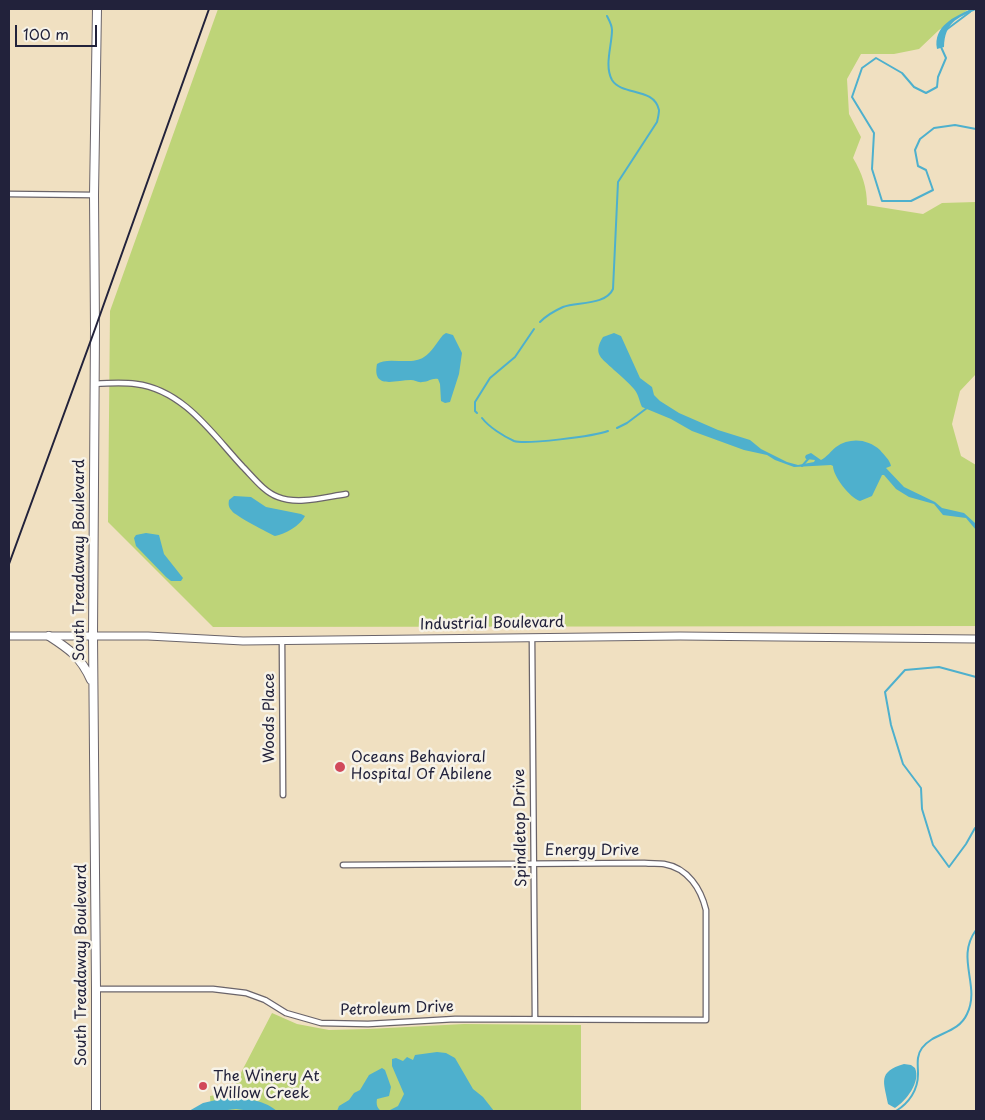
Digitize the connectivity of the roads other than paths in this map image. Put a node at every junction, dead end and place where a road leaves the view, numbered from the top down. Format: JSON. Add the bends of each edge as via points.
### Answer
{"nodes":[{"id":1,"x":97,"y":9,"type":"edge"},
{"id":2,"x":9,"y":194,"type":"edge"},
{"id":3,"x":94,"y":194,"type":"junction"},
{"id":4,"x":94,"y":384,"type":"junction"},
{"id":5,"x":346,"y":494,"type":"dead end"},
{"id":6,"x":93,"y":635,"type":"junction"},
{"id":7,"x":9,"y":636,"type":"edge"},
{"id":8,"x":48,"y":636,"type":"junction"},
{"id":9,"x":532,"y":638,"type":"junction"},
{"id":10,"x":976,"y":640,"type":"edge"},
{"id":11,"x":282,"y":641,"type":"junction"},
{"id":12,"x":93,"y":684,"type":"junction"},
{"id":13,"x":283,"y":795,"type":"dead end"},
{"id":14,"x":534,"y":864,"type":"junction"},
{"id":15,"x":343,"y":865,"type":"dead end"},
{"id":16,"x":96,"y":989,"type":"junction"},
{"id":17,"x":534,"y":1019,"type":"junction"},
{"id":18,"x":706,"y":1020,"type":"joint"},
{"id":19,"x":96,"y":1111,"type":"edge"}],
"edges":[{"from":1,"to":3,"type":"main road","name":"South Treadaway Boulevard"},
{"from":2,"to":3,"type":"street"},
{"from":3,"to":4,"type":"main road","name":"South Treadaway Boulevard"},
{"from":4,"to":5,"type":"street","via":[[138,384],[171,396],[189,410],[266,490],[276,496],[296,500]]},
{"from":4,"to":6,"type":"main road","name":"South Treadaway Boulevard"},
{"from":6,"to":8,"type":"main road","name":"Industrial Boulevard"},
{"from":6,"to":11,"type":"main road","name":"Industrial Boulevard"},
{"from":6,"to":12,"type":"main road","name":"South Treadaway Boulevard"},
{"from":7,"to":8,"type":"main road","name":"Industrial Boulevard"},
{"from":8,"to":12,"type":"main road","via":[[71,650],[85,666]]},
{"from":9,"to":10,"type":"main road","name":"Industrial Boulevard","via":[[680,636]]},
{"from":9,"to":11,"type":"main road","name":"Industrial Boulevard"},
{"from":9,"to":14,"type":"street","name":"Spindletop Drive"},
{"from":11,"to":13,"type":"street","name":"Woods Place"},
{"from":12,"to":16,"type":"main road","name":"South Treadaway Boulevard"},
{"from":14,"to":15,"type":"street","name":"Energy Drive"},
{"from":14,"to":17,"type":"street","name":"Spindletop Drive"},
{"from":14,"to":18,"type":"street","name":"Energy Drive","via":[[665,864],[690,878],[703,896],[706,910]]},
{"from":16,"to":17,"type":"street","name":"Petroleum Drive","via":[[230,990],[265,1000],[286,1013],[321,1023],[345,1025],[455,1019]]},
{"from":16,"to":19,"type":"main road","name":"South Treadaway Boulevard"},
{"from":17,"to":18,"type":"street","name":"Petroleum Drive"}]}
